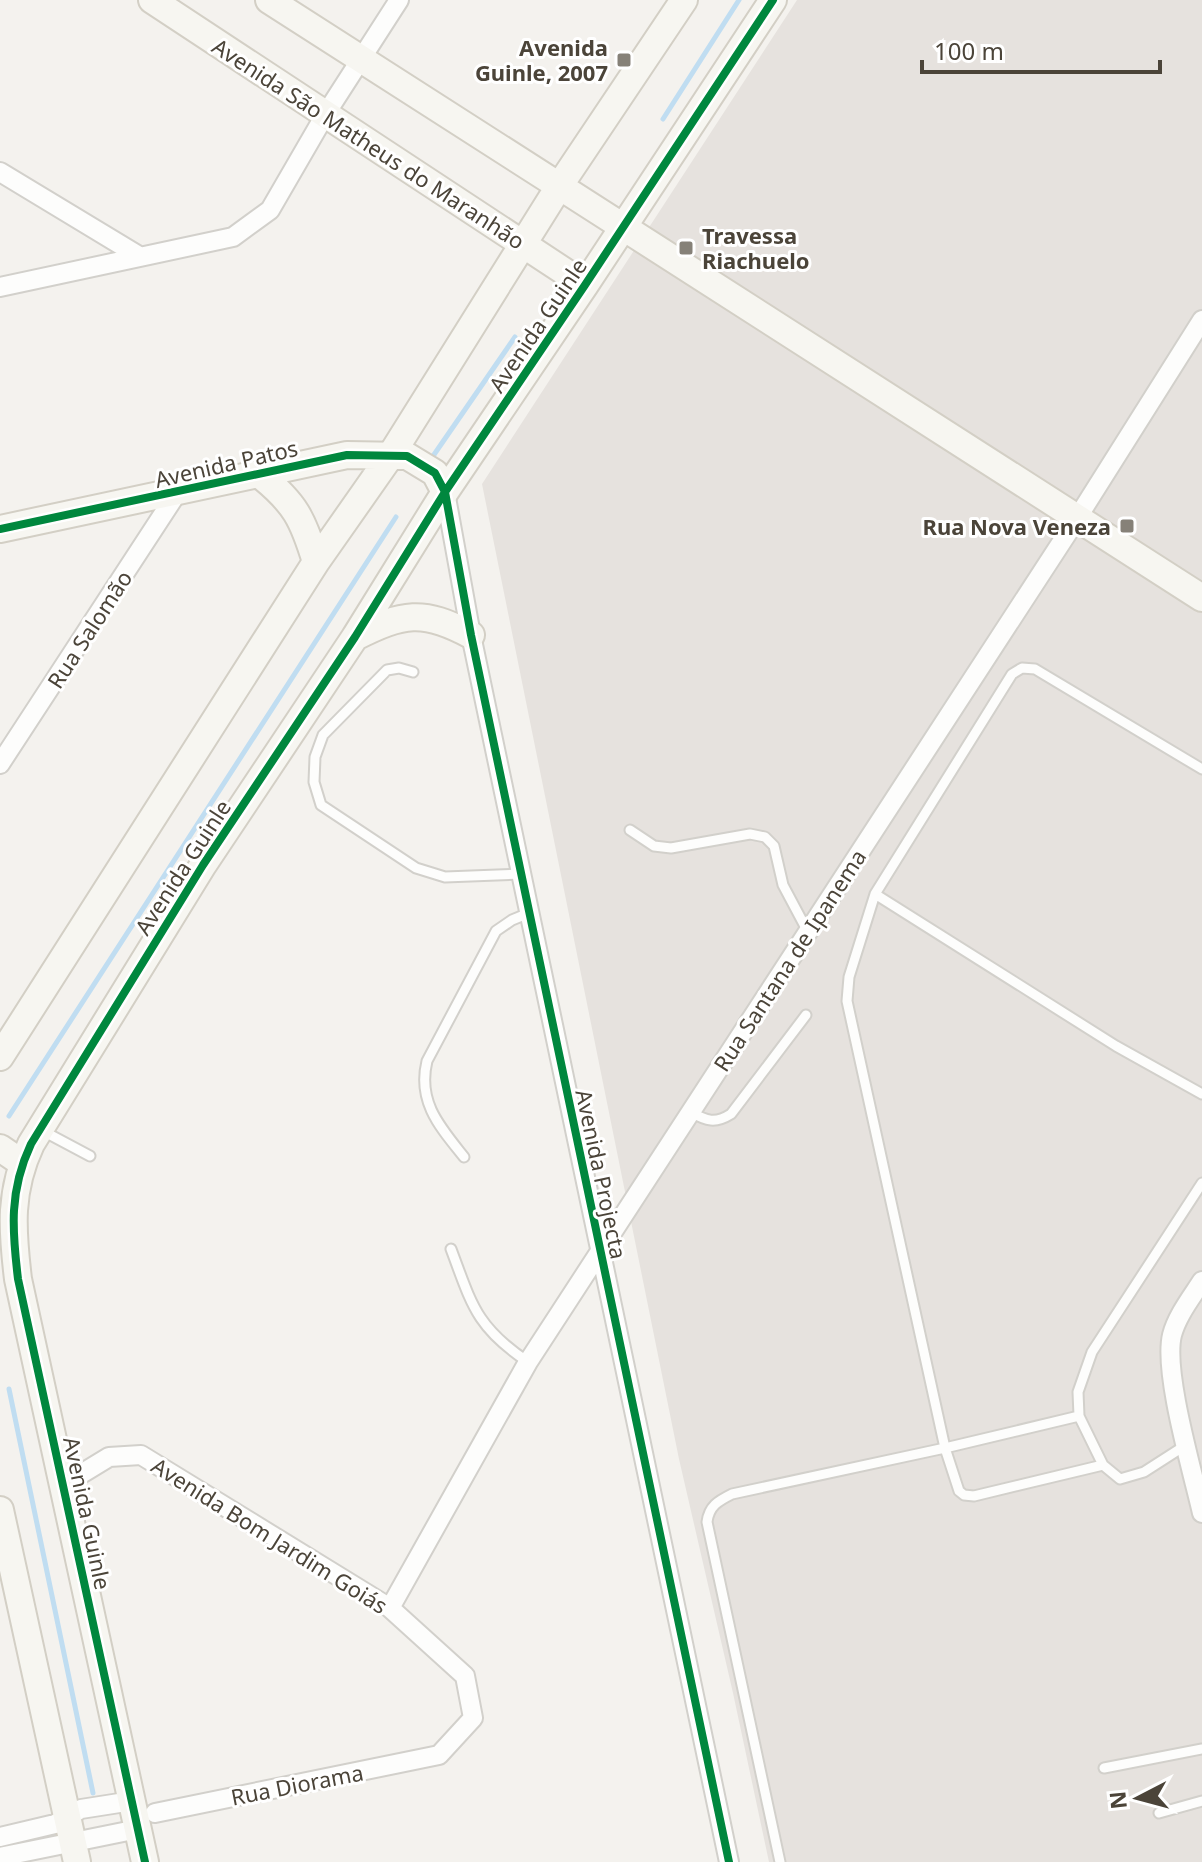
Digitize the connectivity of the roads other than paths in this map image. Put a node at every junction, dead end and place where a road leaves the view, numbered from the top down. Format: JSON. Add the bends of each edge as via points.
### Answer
{"nodes":[{"id":1,"x":152,"y":0,"type":"edge"},
{"id":2,"x":269,"y":0,"type":"edge"},
{"id":3,"x":399,"y":0,"type":"edge"},
{"id":4,"x":684,"y":0,"type":"edge"},
{"id":5,"x":773,"y":0,"type":"edge"},
{"id":6,"x":361,"y":60,"type":"junction"},
{"id":7,"x":325,"y":115,"type":"junction"},
{"id":8,"x":0,"y":172,"type":"edge"},
{"id":9,"x":560,"y":185,"type":"junction"},
{"id":10,"x":624,"y":227,"type":"junction"},
{"id":11,"x":522,"y":244,"type":"junction"},
{"id":12,"x":139,"y":256,"type":"junction"},
{"id":13,"x":585,"y":285,"type":"junction"},
{"id":14,"x":0,"y":287,"type":"edge"},
{"id":15,"x":1202,"y":320,"type":"edge"},
{"id":16,"x":391,"y":455,"type":"junction"},
{"id":17,"x":260,"y":475,"type":"junction"},
{"id":18,"x":445,"y":492,"type":"junction"},
{"id":19,"x":177,"y":493,"type":"junction"},
{"id":20,"x":1076,"y":520,"type":"junction"},
{"id":21,"x":0,"y":529,"type":"edge"},
{"id":22,"x":316,"y":562,"type":"junction"},
{"id":23,"x":1202,"y":598,"type":"edge"},
{"id":24,"x":471,"y":635,"type":"junction"},
{"id":25,"x":355,"y":637,"type":"junction"},
{"id":26,"x":413,"y":672,"type":"dead end"},
{"id":27,"x":0,"y":764,"type":"edge"},
{"id":28,"x":1202,"y":769,"type":"edge"},
{"id":29,"x":630,"y":830,"type":"dead end"},
{"id":30,"x":521,"y":874,"type":"junction"},
{"id":31,"x":875,"y":894,"type":"junction"},
{"id":32,"x":529,"y":913,"type":"junction"},
{"id":33,"x":808,"y":932,"type":"junction"},
{"id":34,"x":806,"y":1015,"type":"dead end"},
{"id":35,"x":0,"y":1057,"type":"edge"},
{"id":36,"x":1202,"y":1094,"type":"edge"},
{"id":37,"x":690,"y":1112,"type":"junction"},
{"id":38,"x":40,"y":1129,"type":"junction"},
{"id":39,"x":0,"y":1148,"type":"edge"},
{"id":40,"x":90,"y":1156,"type":"dead end"},
{"id":41,"x":464,"y":1157,"type":"dead end"},
{"id":42,"x":22,"y":1163,"type":"junction"},
{"id":43,"x":1202,"y":1183,"type":"edge"},
{"id":44,"x":7,"y":1191,"type":"edge"},
{"id":45,"x":451,"y":1249,"type":"dead end"},
{"id":46,"x":600,"y":1250,"type":"junction"},
{"id":47,"x":1202,"y":1281,"type":"edge"},
{"id":48,"x":528,"y":1362,"type":"junction"},
{"id":49,"x":1079,"y":1416,"type":"junction"},
{"id":50,"x":1186,"y":1445,"type":"junction"},
{"id":51,"x":945,"y":1448,"type":"junction"},
{"id":52,"x":1103,"y":1465,"type":"junction"},
{"id":53,"x":63,"y":1485,"type":"junction"},
{"id":54,"x":0,"y":1510,"type":"edge"},
{"id":55,"x":1202,"y":1513,"type":"edge"},
{"id":56,"x":390,"y":1608,"type":"junction"},
{"id":57,"x":1202,"y":1749,"type":"edge"},
{"id":58,"x":439,"y":1755,"type":"joint"},
{"id":59,"x":1104,"y":1768,"type":"dead end"},
{"id":60,"x":1202,"y":1801,"type":"edge"},
{"id":61,"x":143,"y":1810,"type":"junction"},
{"id":62,"x":1159,"y":1813,"type":"dead end"},
{"id":63,"x":67,"y":1816,"type":"junction"},
{"id":64,"x":0,"y":1837,"type":"edge"},
{"id":65,"x":75,"y":1852,"type":"edge"},
{"id":66,"x":0,"y":1857,"type":"edge"},
{"id":67,"x":145,"y":1862,"type":"edge"},
{"id":68,"x":729,"y":1862,"type":"edge"},
{"id":69,"x":780,"y":1862,"type":"edge"}],
"edges":[{"from":1,"to":7,"type":"street","name":"Avenida São Matheus do Maranhão"},
{"from":2,"to":6,"type":"street"},
{"from":3,"to":6,"type":"street"},
{"from":4,"to":9,"type":"street"},
{"from":5,"to":10,"type":"street","name":"Avenida Guinle"},
{"from":6,"to":7,"type":"street"},
{"from":6,"to":9,"type":"street"},
{"from":7,"to":11,"type":"street","name":"Avenida São Matheus do Maranhão"},
{"from":7,"to":12,"type":"street","via":[[270,210],[233,237]]},
{"from":8,"to":12,"type":"street"},
{"from":9,"to":10,"type":"street"},
{"from":9,"to":11,"type":"street"},
{"from":10,"to":13,"type":"street","name":"Avenida Guinle"},
{"from":10,"to":20,"type":"street"},
{"from":11,"to":13,"type":"street","name":"Avenida São Matheus do Maranhão"},
{"from":11,"to":16,"type":"street"},
{"from":12,"to":14,"type":"street"},
{"from":13,"to":18,"type":"street","name":"Avenida Guinle"},
{"from":15,"to":20,"type":"street","name":"Rua Santana de Ipanema"},
{"from":16,"to":17,"type":"street","name":"Avenida Patos","via":[[347,455]]},
{"from":16,"to":18,"type":"street","via":[[398,469]]},
{"from":16,"to":22,"type":"street"},
{"from":17,"to":19,"type":"street","name":"Avenida Patos"},
{"from":17,"to":22,"type":"street","via":[[297,511]]},
{"from":18,"to":24,"type":"street","name":"Avenida Projecta"},
{"from":18,"to":25,"type":"street","name":"Avenida Guinle"},
{"from":19,"to":21,"type":"street","name":"Avenida Patos"},
{"from":19,"to":27,"type":"street","name":"Rua Salomão"},
{"from":20,"to":23,"type":"street"},
{"from":20,"to":33,"type":"street","name":"Rua Santana de Ipanema"},
{"from":22,"to":35,"type":"street"},
{"from":24,"to":25,"type":"street","via":[[427,616],[404,616]]},
{"from":24,"to":30,"type":"street","name":"Avenida Projecta"},
{"from":25,"to":38,"type":"street","name":"Avenida Guinle","via":[[203,865]]},
{"from":26,"to":30,"type":"lane","via":[[387,670],[323,735],[314,782],[321,805],[416,868],[445,877]]},
{"from":28,"to":31,"type":"lane","via":[[1046,675],[1022,668],[1012,674]]},
{"from":29,"to":33,"type":"lane","via":[[654,846],[671,848],[750,834],[765,837],[774,846],[783,885]]},
{"from":30,"to":32,"type":"street","name":"Avenida Projecta"},
{"from":31,"to":36,"type":"lane"},
{"from":31,"to":51,"type":"lane","via":[[849,977],[847,1001]]},
{"from":32,"to":41,"type":"lane","via":[[496,931],[427,1061],[425,1095],[434,1119]]},
{"from":32,"to":46,"type":"street","name":"Avenida Projecta"},
{"from":33,"to":37,"type":"street","name":"Rua Santana de Ipanema"},
{"from":34,"to":37,"type":"lane","via":[[731,1114],[709,1122]]},
{"from":37,"to":46,"type":"street","name":"Rua Santana de Ipanema"},
{"from":38,"to":40,"type":"lane"},
{"from":38,"to":42,"type":"street","name":"Avenida Guinle"},
{"from":39,"to":42,"type":"street"},
{"from":42,"to":44,"type":"street","name":"Avenida Guinle"},
{"from":43,"to":49,"type":"lane","via":[[1092,1352],[1078,1392]]},
{"from":44,"to":53,"type":"street","name":"Avenida Guinle","via":[[18,1279]]},
{"from":45,"to":48,"type":"lane","via":[[474,1311],[499,1343]]},
{"from":46,"to":48,"type":"street","name":"Rua Santana de Ipanema"},
{"from":46,"to":68,"type":"street","name":"Avenida Projecta"},
{"from":47,"to":50,"type":"street","via":[[1180,1316],[1170,1351]]},
{"from":48,"to":56,"type":"street","name":"Rua Santana de Ipanema"},
{"from":49,"to":51,"type":"lane"},
{"from":49,"to":52,"type":"lane"},
{"from":50,"to":52,"type":"lane","via":[[1129,1478],[1120,1479]]},
{"from":50,"to":55,"type":"street"},
{"from":51,"to":52,"type":"lane","via":[[964,1495]]},
{"from":51,"to":69,"type":"lane","via":[[732,1494],[708,1512]]},
{"from":53,"to":56,"type":"street","name":"Avenida Bom Jardim Goiás","via":[[109,1457],[141,1455]]},
{"from":53,"to":61,"type":"street","name":"Avenida Guinle"},
{"from":54,"to":63,"type":"street"},
{"from":56,"to":58,"type":"street","name":"Avenida Bom Jardim Goiás","via":[[465,1676],[473,1718]]},
{"from":57,"to":59,"type":"lane"},
{"from":58,"to":61,"type":"street","name":"Rua Diorama"},
{"from":60,"to":62,"type":"lane"},
{"from":61,"to":63,"type":"street","name":"Rua Diorama","via":[[81,1809]]},
{"from":61,"to":65,"type":"street","name":"Rua Diorama"},
{"from":61,"to":67,"type":"street","name":"Avenida Guinle"},
{"from":63,"to":64,"type":"street","name":"Rua Diorama","via":[[55,1824]]},
{"from":63,"to":65,"type":"street"},
{"from":65,"to":66,"type":"street","name":"Rua Diorama"}]}
